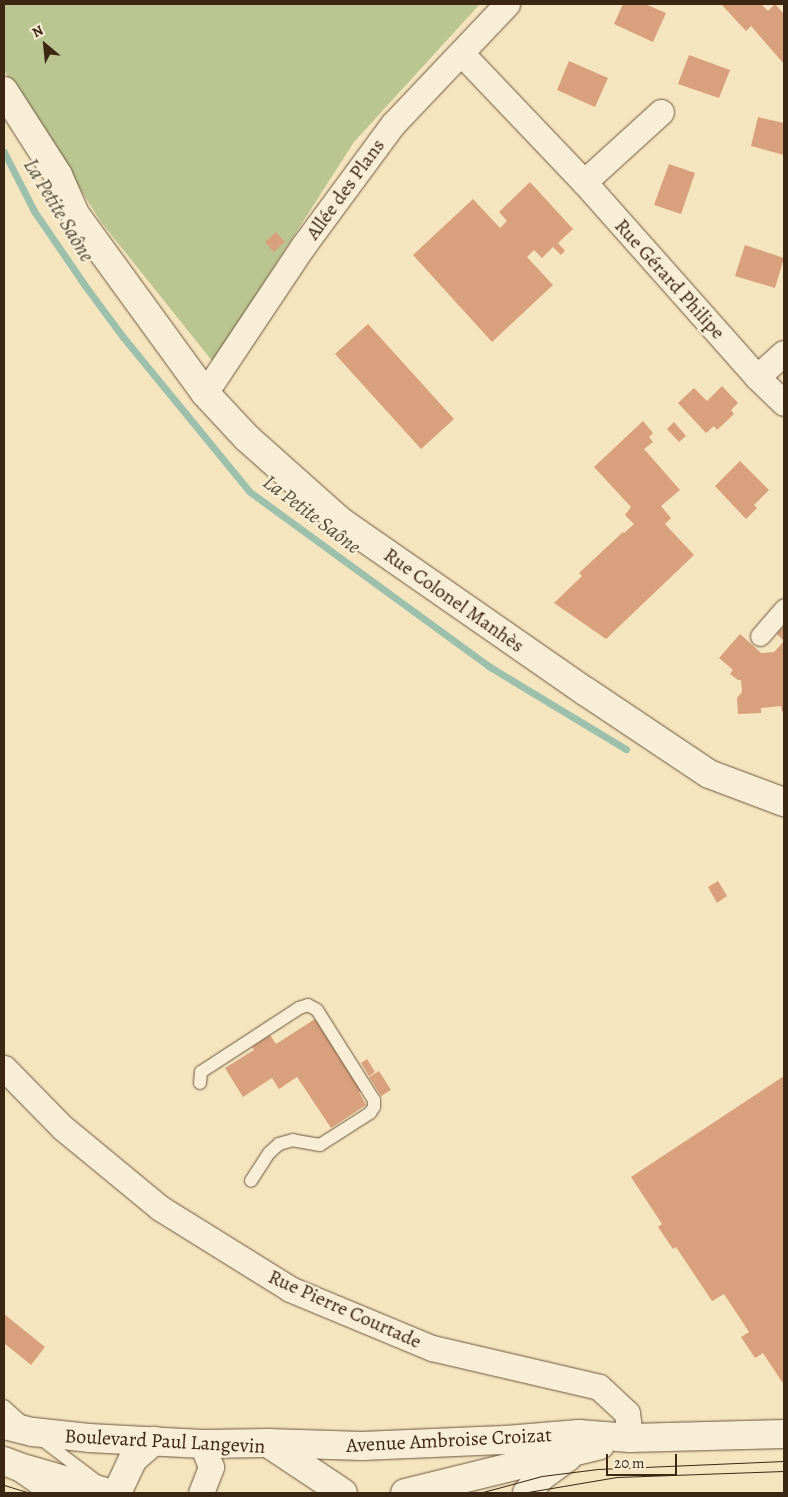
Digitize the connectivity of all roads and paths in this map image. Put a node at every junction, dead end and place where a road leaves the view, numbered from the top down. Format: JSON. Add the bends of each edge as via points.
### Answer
{"nodes":[{"id":1,"x":507,"y":4,"type":"edge"},
{"id":2,"x":461,"y":53,"type":"junction"},
{"id":3,"x":4,"y":91,"type":"edge"},
{"id":4,"x":661,"y":112,"type":"dead end"},
{"id":5,"x":584,"y":182,"type":"junction"},
{"id":6,"x":784,"y":353,"type":"edge"},
{"id":7,"x":757,"y":377,"type":"junction"},
{"id":8,"x":205,"y":393,"type":"junction"},
{"id":9,"x":784,"y":403,"type":"edge"},
{"id":10,"x":784,"y":608,"type":"edge"},
{"id":11,"x":760,"y":636,"type":"dead end"},
{"id":12,"x":784,"y":802,"type":"edge"},
{"id":13,"x":4,"y":1068,"type":"edge"},
{"id":14,"x":200,"y":1084,"type":"dead end"},
{"id":15,"x":251,"y":1181,"type":"dead end"},
{"id":16,"x":4,"y":1406,"type":"edge"},
{"id":17,"x":4,"y":1425,"type":"edge"},
{"id":18,"x":33,"y":1432,"type":"junction"},
{"id":19,"x":784,"y":1434,"type":"edge"},
{"id":20,"x":630,"y":1438,"type":"junction"},
{"id":21,"x":154,"y":1440,"type":"junction"},
{"id":22,"x":268,"y":1443,"type":"junction"},
{"id":23,"x":202,"y":1444,"type":"junction"},
{"id":24,"x":578,"y":1450,"type":"junction"},
{"id":25,"x":13,"y":1464,"type":"edge"},
{"id":26,"x":57,"y":1493,"type":"edge"},
{"id":27,"x":113,"y":1493,"type":"edge"},
{"id":28,"x":201,"y":1493,"type":"edge"},
{"id":29,"x":343,"y":1493,"type":"edge"},
{"id":30,"x":405,"y":1493,"type":"edge"},
{"id":31,"x":527,"y":1493,"type":"edge"}],
"edges":[{"from":1,"to":2,"type":"street","name":"Allée des Plans"},
{"from":2,"to":5,"type":"street","name":"Rue Gérard Philipe"},
{"from":2,"to":8,"type":"street","name":"Allée des Plans","via":[[393,124],[303,246]]},
{"from":3,"to":8,"type":"street","name":"Rue Colonel Manhès","via":[[58,175],[75,214]]},
{"from":4,"to":5,"type":"street"},
{"from":5,"to":7,"type":"street","name":"Rue Gérard Philipe"},
{"from":6,"to":7,"type":"street"},
{"from":7,"to":9,"type":"street","name":"Rue Gérard Philipe"},
{"from":8,"to":12,"type":"street","name":"Rue Colonel Manhès","via":[[247,438],[340,521],[437,590],[710,774]]},
{"from":10,"to":11,"type":"street"},
{"from":13,"to":20,"type":"street","name":"Rue Pierre Courtade","via":[[63,1128],[160,1208],[290,1289],[432,1348],[599,1387],[627,1413]]},
{"from":14,"to":15,"type":"lane","via":[[201,1072],[299,1008],[308,1006],[317,1010],[374,1100],[370,1113],[320,1145],[293,1140],[279,1144],[269,1153]]},
{"from":16,"to":18,"type":"lane"},
{"from":17,"to":18,"type":"street","name":"Boulevard Paul Langevin"},
{"from":18,"to":21,"type":"street","name":"Boulevard Paul Langevin"},
{"from":18,"to":27,"type":"lane"},
{"from":19,"to":20,"type":"street","name":"Avenue Ambroise Croizat"},
{"from":20,"to":22,"type":"street","name":"Avenue Ambroise Croizat","via":[[580,1434],[362,1446]]},
{"from":20,"to":24,"type":"street","name":"Avenue Ambroise Croizat"},
{"from":21,"to":23,"type":"street","name":"Boulevard Paul Langevin"},
{"from":21,"to":27,"type":"street","via":[[133,1459]]},
{"from":22,"to":23,"type":"street","name":"Boulevard Paul Langevin"},
{"from":22,"to":29,"type":"street","name":"Boulevard Paul Langevin"},
{"from":23,"to":28,"type":"street","via":[[211,1467]]},
{"from":24,"to":30,"type":"street","name":"Avenue Ambroise Croizat"},
{"from":24,"to":31,"type":"street","name":"Avenue Ambroise Croizat","via":[[542,1476]]},
{"from":25,"to":26,"type":"street"},
{"from":25,"to":27,"type":"street"}]}
